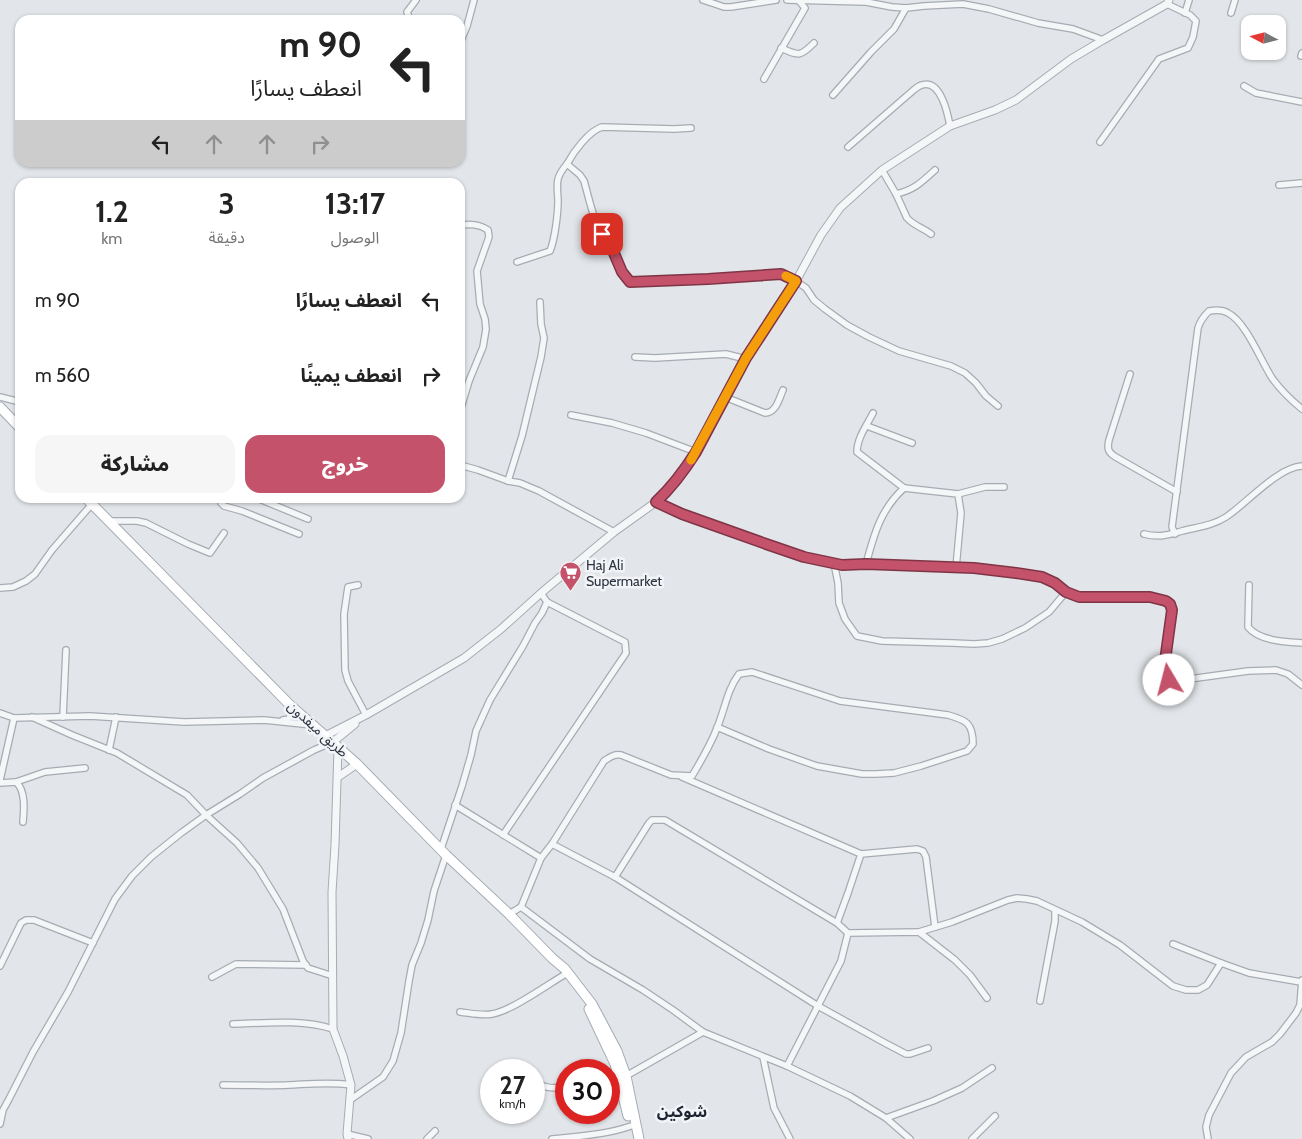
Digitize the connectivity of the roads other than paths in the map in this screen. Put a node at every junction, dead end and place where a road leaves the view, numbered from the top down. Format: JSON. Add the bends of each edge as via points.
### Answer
{"nodes":[{"id":1,"x":416,"y":0,"type":"edge"},
{"id":2,"x":474,"y":0,"type":"edge"},
{"id":3,"x":704,"y":0,"type":"edge"},
{"id":4,"x":776,"y":0,"type":"edge"},
{"id":5,"x":787,"y":0,"type":"edge"},
{"id":6,"x":1189,"y":0,"type":"edge"},
{"id":7,"x":1235,"y":0,"type":"edge"},
{"id":8,"x":798,"y":1,"type":"edge"},
{"id":9,"x":1168,"y":2,"type":"edge"},
{"id":10,"x":906,"y":8,"type":"junction"},
{"id":11,"x":1185,"y":13,"type":"junction"},
{"id":12,"x":1231,"y":13,"type":"dead end"},
{"id":13,"x":408,"y":15,"type":"edge"},
{"id":14,"x":465,"y":31,"type":"edge"},
{"id":15,"x":1103,"y":40,"type":"junction"},
{"id":16,"x":814,"y":43,"type":"dead end"},
{"id":17,"x":781,"y":48,"type":"junction"},
{"id":18,"x":764,"y":79,"type":"dead end"},
{"id":19,"x":1244,"y":86,"type":"dead end"},
{"id":20,"x":833,"y":95,"type":"dead end"},
{"id":21,"x":1302,"y":102,"type":"edge"},
{"id":22,"x":950,"y":126,"type":"junction"},
{"id":23,"x":691,"y":128,"type":"dead end"},
{"id":24,"x":1100,"y":142,"type":"dead end"},
{"id":25,"x":848,"y":147,"type":"dead end"},
{"id":26,"x":567,"y":164,"type":"junction"},
{"id":27,"x":882,"y":170,"type":"junction"},
{"id":28,"x":935,"y":170,"type":"dead end"},
{"id":29,"x":1302,"y":183,"type":"edge"},
{"id":30,"x":1279,"y":186,"type":"dead end"},
{"id":31,"x":896,"y":194,"type":"junction"},
{"id":32,"x":465,"y":225,"type":"edge"},
{"id":33,"x":931,"y":234,"type":"dead end"},
{"id":34,"x":517,"y":262,"type":"dead end"},
{"id":35,"x":796,"y":281,"type":"junction"},
{"id":36,"x":540,"y":302,"type":"dead end"},
{"id":37,"x":634,"y":357,"type":"dead end"},
{"id":38,"x":746,"y":358,"type":"junction"},
{"id":39,"x":1130,"y":374,"type":"dead end"},
{"id":40,"x":783,"y":390,"type":"dead end"},
{"id":41,"x":465,"y":394,"type":"edge"},
{"id":42,"x":0,"y":397,"type":"edge"},
{"id":43,"x":725,"y":397,"type":"junction"},
{"id":44,"x":15,"y":401,"type":"edge"},
{"id":45,"x":998,"y":406,"type":"dead end"},
{"id":46,"x":0,"y":407,"type":"edge"},
{"id":47,"x":1302,"y":409,"type":"edge"},
{"id":48,"x":873,"y":413,"type":"dead end"},
{"id":49,"x":571,"y":414,"type":"dead end"},
{"id":50,"x":15,"y":423,"type":"edge"},
{"id":51,"x":867,"y":426,"type":"junction"},
{"id":52,"x":912,"y":443,"type":"dead end"},
{"id":53,"x":696,"y":452,"type":"junction"},
{"id":54,"x":465,"y":466,"type":"edge"},
{"id":55,"x":1302,"y":466,"type":"edge"},
{"id":56,"x":508,"y":481,"type":"junction"},
{"id":57,"x":1004,"y":487,"type":"dead end"},
{"id":58,"x":904,"y":488,"type":"junction"},
{"id":59,"x":1177,"y":492,"type":"junction"},
{"id":60,"x":958,"y":494,"type":"junction"},
{"id":61,"x":656,"y":502,"type":"junction"},
{"id":62,"x":87,"y":503,"type":"edge"},
{"id":63,"x":91,"y":503,"type":"edge"},
{"id":64,"x":221,"y":503,"type":"edge"},
{"id":65,"x":269,"y":503,"type":"edge"},
{"id":66,"x":308,"y":519,"type":"dead end"},
{"id":67,"x":110,"y":521,"type":"junction"},
{"id":68,"x":224,"y":532,"type":"dead end"},
{"id":69,"x":614,"y":532,"type":"junction"},
{"id":70,"x":299,"y":534,"type":"dead end"},
{"id":71,"x":1144,"y":534,"type":"dead end"},
{"id":72,"x":1176,"y":534,"type":"junction"},
{"id":73,"x":834,"y":563,"type":"junction"},
{"id":74,"x":866,"y":564,"type":"junction"},
{"id":75,"x":956,"y":568,"type":"junction"},
{"id":76,"x":358,"y":585,"type":"dead end"},
{"id":77,"x":1250,"y":585,"type":"dead end"},
{"id":78,"x":0,"y":588,"type":"edge"},
{"id":79,"x":1066,"y":592,"type":"junction"},
{"id":80,"x":541,"y":593,"type":"junction"},
{"id":81,"x":547,"y":602,"type":"junction"},
{"id":82,"x":1302,"y":643,"type":"edge"},
{"id":83,"x":66,"y":650,"type":"dead end"},
{"id":84,"x":1302,"y":684,"type":"edge"},
{"id":85,"x":291,"y":706,"type":"junction"},
{"id":86,"x":0,"y":713,"type":"edge"},
{"id":87,"x":366,"y":715,"type":"junction"},
{"id":88,"x":63,"y":716,"type":"junction"},
{"id":89,"x":32,"y":717,"type":"junction"},
{"id":90,"x":116,"y":717,"type":"junction"},
{"id":91,"x":14,"y":718,"type":"junction"},
{"id":92,"x":279,"y":721,"type":"junction"},
{"id":93,"x":312,"y":725,"type":"junction"},
{"id":94,"x":718,"y":728,"type":"junction"},
{"id":95,"x":325,"y":736,"type":"junction"},
{"id":96,"x":336,"y":745,"type":"junction"},
{"id":97,"x":109,"y":750,"type":"junction"},
{"id":98,"x":314,"y":750,"type":"junction"},
{"id":99,"x":357,"y":764,"type":"junction"},
{"id":100,"x":86,"y":768,"type":"dead end"},
{"id":101,"x":679,"y":776,"type":"junction"},
{"id":102,"x":338,"y":777,"type":"junction"},
{"id":103,"x":0,"y":782,"type":"edge"},
{"id":104,"x":16,"y":782,"type":"junction"},
{"id":105,"x":456,"y":805,"type":"junction"},
{"id":106,"x":206,"y":816,"type":"junction"},
{"id":107,"x":23,"y":822,"type":"dead end"},
{"id":108,"x":503,"y":835,"type":"junction"},
{"id":109,"x":552,"y":844,"type":"junction"},
{"id":110,"x":444,"y":852,"type":"junction"},
{"id":111,"x":861,"y":854,"type":"junction"},
{"id":112,"x":541,"y":858,"type":"junction"},
{"id":113,"x":615,"y":877,"type":"junction"},
{"id":114,"x":521,"y":907,"type":"junction"},
{"id":115,"x":1055,"y":910,"type":"junction"},
{"id":116,"x":509,"y":914,"type":"junction"},
{"id":117,"x":837,"y":923,"type":"junction"},
{"id":118,"x":934,"y":928,"type":"junction"},
{"id":119,"x":919,"y":932,"type":"junction"},
{"id":120,"x":848,"y":933,"type":"junction"},
{"id":121,"x":93,"y":943,"type":"junction"},
{"id":122,"x":1173,"y":944,"type":"dead end"},
{"id":123,"x":552,"y":958,"type":"junction"},
{"id":124,"x":1221,"y":963,"type":"junction"},
{"id":125,"x":306,"y":965,"type":"junction"},
{"id":126,"x":0,"y":966,"type":"edge"},
{"id":127,"x":564,"y":975,"type":"junction"},
{"id":128,"x":333,"y":976,"type":"junction"},
{"id":129,"x":212,"y":977,"type":"dead end"},
{"id":130,"x":1302,"y":980,"type":"edge"},
{"id":131,"x":987,"y":998,"type":"dead end"},
{"id":132,"x":1040,"y":1001,"type":"dead end"},
{"id":133,"x":818,"y":1006,"type":"junction"},
{"id":134,"x":460,"y":1012,"type":"dead end"},
{"id":135,"x":233,"y":1024,"type":"dead end"},
{"id":136,"x":333,"y":1029,"type":"junction"},
{"id":137,"x":703,"y":1032,"type":"junction"},
{"id":138,"x":928,"y":1048,"type":"dead end"},
{"id":139,"x":763,"y":1057,"type":"junction"},
{"id":140,"x":787,"y":1066,"type":"junction"},
{"id":141,"x":992,"y":1068,"type":"dead end"},
{"id":142,"x":623,"y":1078,"type":"junction"},
{"id":143,"x":620,"y":1079,"type":"edge"},
{"id":144,"x":224,"y":1085,"type":"dead end"},
{"id":145,"x":351,"y":1085,"type":"junction"},
{"id":146,"x":350,"y":1100,"type":"junction"},
{"id":147,"x":995,"y":1116,"type":"dead end"},
{"id":148,"x":886,"y":1118,"type":"junction"},
{"id":149,"x":0,"y":1124,"type":"edge"},
{"id":150,"x":631,"y":1126,"type":"junction"},
{"id":151,"x":435,"y":1131,"type":"dead end"},
{"id":152,"x":347,"y":1136,"type":"edge"},
{"id":153,"x":368,"y":1139,"type":"edge"},
{"id":154,"x":427,"y":1139,"type":"edge"},
{"id":155,"x":552,"y":1139,"type":"edge"},
{"id":156,"x":633,"y":1139,"type":"edge"},
{"id":157,"x":639,"y":1139,"type":"edge"},
{"id":158,"x":790,"y":1139,"type":"edge"},
{"id":159,"x":910,"y":1139,"type":"edge"},
{"id":160,"x":972,"y":1139,"type":"edge"},
{"id":161,"x":1208,"y":1139,"type":"edge"}],
"edges":[{"from":1,"to":13,"type":"street"},
{"from":2,"to":14,"type":"street"},
{"from":3,"to":4,"type":"street","via":[[731,7]]},
{"from":5,"to":8,"type":"street"},
{"from":6,"to":11,"type":"street"},
{"from":7,"to":12,"type":"street"},
{"from":8,"to":10,"type":"street","via":[[866,2]]},
{"from":8,"to":17,"type":"street","via":[[805,8]]},
{"from":9,"to":11,"type":"street"},
{"from":9,"to":15,"type":"street"},
{"from":10,"to":15,"type":"street","via":[[956,4],[975,6],[1038,24],[1073,29]]},
{"from":10,"to":20,"type":"street","via":[[894,30]]},
{"from":11,"to":24,"type":"street","via":[[1196,21],[1188,48],[1159,59]]},
{"from":15,"to":22,"type":"street","via":[[1071,59],[1016,100]]},
{"from":16,"to":17,"type":"street","via":[[799,54]]},
{"from":17,"to":18,"type":"street"},
{"from":19,"to":21,"type":"street","via":[[1256,93]]},
{"from":22,"to":25,"type":"street","via":[[939,93],[924,84]]},
{"from":22,"to":27,"type":"street"},
{"from":23,"to":26,"type":"street","via":[[595,129]]},
{"from":26,"to":34,"type":"street","via":[[556,187],[558,201],[554,243],[550,251]]},
{"from":26,"to":35,"type":"street","via":[[584,181],[599,229],[630,282],[781,274]]},
{"from":27,"to":31,"type":"street"},
{"from":27,"to":35,"type":"street","via":[[840,208]]},
{"from":28,"to":31,"type":"street","via":[[908,191]]},
{"from":29,"to":30,"type":"street"},
{"from":31,"to":33,"type":"street","via":[[907,218]]},
{"from":32,"to":41,"type":"street","via":[[482,226],[488,230],[489,237],[477,271],[486,329],[484,347]]},
{"from":35,"to":38,"type":"street"},
{"from":35,"to":45,"type":"street","via":[[825,309],[869,337],[899,351],[965,373]]},
{"from":36,"to":56,"type":"street","via":[[544,338],[541,357]]},
{"from":37,"to":38,"type":"street","via":[[726,354]]},
{"from":38,"to":43,"type":"street"},
{"from":39,"to":59,"type":"street","via":[[1108,450]]},
{"from":40,"to":43,"type":"street","via":[[773,411],[768,413]]},
{"from":42,"to":44,"type":"street"},
{"from":43,"to":53,"type":"street"},
{"from":46,"to":50,"type":"main road"},
{"from":47,"to":59,"type":"street","via":[[1271,377],[1236,318],[1222,311],[1209,311],[1198,328]]},
{"from":48,"to":51,"type":"street"},
{"from":49,"to":53,"type":"street","via":[[646,433]]},
{"from":51,"to":52,"type":"street"},
{"from":51,"to":58,"type":"street","via":[[857,452]]},
{"from":53,"to":61,"type":"street"},
{"from":54,"to":56,"type":"street"},
{"from":55,"to":72,"type":"street","via":[[1285,471],[1218,522]]},
{"from":56,"to":69,"type":"street","via":[[538,491]]},
{"from":57,"to":60,"type":"street","via":[[985,487]]},
{"from":58,"to":60,"type":"street"},
{"from":58,"to":74,"type":"street","via":[[880,519]]},
{"from":59,"to":72,"type":"street","via":[[1172,527]]},
{"from":60,"to":75,"type":"street","via":[[960,513]]},
{"from":61,"to":69,"type":"street"},
{"from":61,"to":73,"type":"street","via":[[804,557]]},
{"from":62,"to":78,"type":"street","via":[[35,574],[13,587]]},
{"from":63,"to":67,"type":"main road","name":"طريق ميفدون"},
{"from":64,"to":70,"type":"street"},
{"from":65,"to":66,"type":"street"},
{"from":67,"to":68,"type":"street","via":[[146,523],[210,554]]},
{"from":67,"to":85,"type":"main road","name":"طريق ميفدون"},
{"from":69,"to":80,"type":"street"},
{"from":71,"to":72,"type":"street","via":[[1159,537]]},
{"from":73,"to":74,"type":"street"},
{"from":73,"to":79,"type":"street","via":[[845,619],[857,636],[882,641],[988,643],[1025,628],[1049,612]]},
{"from":74,"to":75,"type":"street"},
{"from":75,"to":79,"type":"street","via":[[1042,577]]},
{"from":76,"to":87,"type":"street","via":[[348,586],[345,601],[345,670]]},
{"from":77,"to":82,"type":"street","via":[[1248,627],[1252,632],[1275,641]]},
{"from":79,"to":84,"type":"street","via":[[1079,597],[1150,597],[1170,604],[1172,610],[1164,668],[1169,680],[1276,670]]},
{"from":80,"to":81,"type":"street"},
{"from":80,"to":87,"type":"street","via":[[464,658]]},
{"from":81,"to":105,"type":"street","via":[[490,700],[476,731]]},
{"from":81,"to":108,"type":"street","via":[[625,642],[626,653]]},
{"from":83,"to":88,"type":"street"},
{"from":85,"to":92,"type":"street","via":[[289,719]]},
{"from":85,"to":93,"type":"main road","name":"طريق ميفدون"},
{"from":86,"to":91,"type":"street"},
{"from":87,"to":95,"type":"street"},
{"from":87,"to":96,"type":"street"},
{"from":88,"to":89,"type":"street"},
{"from":88,"to":90,"type":"street"},
{"from":89,"to":91,"type":"street"},
{"from":89,"to":97,"type":"street"},
{"from":90,"to":92,"type":"street","via":[[184,722]]},
{"from":90,"to":97,"type":"street"},
{"from":91,"to":103,"type":"street"},
{"from":92,"to":93,"type":"street"},
{"from":93,"to":95,"type":"main road","name":"طريق ميفدون"},
{"from":94,"to":94,"type":"street","via":[[734,681],[739,674],[752,672],[840,701],[962,719],[970,725],[973,744],[967,751],[921,766],[894,773],[862,774],[817,766]]},
{"from":94,"to":101,"type":"street","via":[[692,776]]},
{"from":95,"to":96,"type":"main road","name":"طريق ميفدون"},
{"from":95,"to":98,"type":"street"},
{"from":96,"to":98,"type":"street"},
{"from":96,"to":99,"type":"main road","name":"طريق ميفدون"},
{"from":96,"to":102,"type":"street"},
{"from":97,"to":106,"type":"street","via":[[187,795]]},
{"from":98,"to":106,"type":"street","via":[[263,778]]},
{"from":99,"to":102,"type":"street"},
{"from":99,"to":110,"type":"main road","name":"طريق ميفدون"},
{"from":100,"to":104,"type":"street","via":[[45,772]]},
{"from":101,"to":109,"type":"street","via":[[663,773],[621,755],[610,757],[604,761]]},
{"from":101,"to":111,"type":"street"},
{"from":102,"to":128,"type":"street","via":[[332,892]]},
{"from":103,"to":104,"type":"street"},
{"from":104,"to":107,"type":"street","via":[[22,790]]},
{"from":105,"to":108,"type":"street"},
{"from":105,"to":110,"type":"street"},
{"from":106,"to":121,"type":"street","via":[[150,857],[132,876],[115,898]]},
{"from":106,"to":125,"type":"street","via":[[237,843],[258,868],[283,909]]},
{"from":108,"to":112,"type":"street"},
{"from":109,"to":112,"type":"street"},
{"from":109,"to":113,"type":"street"},
{"from":110,"to":116,"type":"main road","name":"طريق ميفدون"},
{"from":110,"to":146,"type":"street","via":[[428,920],[408,981],[401,1033],[392,1061],[383,1077]]},
{"from":111,"to":117,"type":"street"},
{"from":111,"to":118,"type":"street","via":[[923,851]]},
{"from":112,"to":114,"type":"street"},
{"from":113,"to":117,"type":"street","via":[[652,820],[665,820]]},
{"from":113,"to":133,"type":"street"},
{"from":114,"to":116,"type":"street"},
{"from":114,"to":137,"type":"street","via":[[590,959],[651,995]]},
{"from":115,"to":118,"type":"street","via":[[1037,901],[1017,898]]},
{"from":115,"to":124,"type":"street","via":[[1120,945],[1173,986],[1186,990],[1207,986]]},
{"from":115,"to":132,"type":"street"},
{"from":116,"to":123,"type":"main road","name":"طريق ميفدون"},
{"from":117,"to":120,"type":"street"},
{"from":118,"to":119,"type":"street"},
{"from":119,"to":120,"type":"street"},
{"from":119,"to":131,"type":"street","via":[[955,960]]},
{"from":120,"to":133,"type":"street","via":[[841,961]]},
{"from":121,"to":126,"type":"street","via":[[34,920],[26,920],[21,923]]},
{"from":121,"to":149,"type":"street","via":[[32,1052],[6,1104]]},
{"from":122,"to":124,"type":"street"},
{"from":123,"to":127,"type":"main road","name":"طريق ميفدون"},
{"from":123,"to":142,"type":"main road","name":"طريق ميفدون","via":[[565,969],[592,1004],[617,1051]]},
{"from":124,"to":130,"type":"street","via":[[1255,974]]},
{"from":125,"to":128,"type":"street"},
{"from":125,"to":129,"type":"street","via":[[236,964]]},
{"from":127,"to":134,"type":"street","via":[[496,1014]]},
{"from":127,"to":142,"type":"main road","name":"طريق ميفدون","via":[[581,996]]},
{"from":128,"to":136,"type":"street"},
{"from":130,"to":161,"type":"street","via":[[1300,1004],[1280,1034],[1246,1057],[1231,1073],[1209,1115]]},
{"from":133,"to":138,"type":"street","via":[[906,1054]]},
{"from":133,"to":140,"type":"street"},
{"from":135,"to":136,"type":"street","via":[[306,1022]]},
{"from":136,"to":145,"type":"street"},
{"from":137,"to":139,"type":"street"},
{"from":137,"to":142,"type":"street"},
{"from":139,"to":140,"type":"street"},
{"from":139,"to":158,"type":"street","via":[[774,1108]]},
{"from":140,"to":148,"type":"street","via":[[850,1096]]},
{"from":141,"to":148,"type":"street","via":[[962,1088]]},
{"from":142,"to":143,"type":"street"},
{"from":142,"to":150,"type":"main road","name":"طريق ميفدون"},
{"from":142,"to":157,"type":"main road","name":"طريق ميفدون"},
{"from":144,"to":145,"type":"street"},
{"from":145,"to":146,"type":"street"},
{"from":146,"to":152,"type":"street"},
{"from":147,"to":160,"type":"street"},
{"from":148,"to":159,"type":"street"},
{"from":150,"to":155,"type":"street","via":[[592,1135]]},
{"from":150,"to":156,"type":"main road","name":"طريق ميفدون"},
{"from":151,"to":154,"type":"street"},
{"from":152,"to":153,"type":"street"}]}
